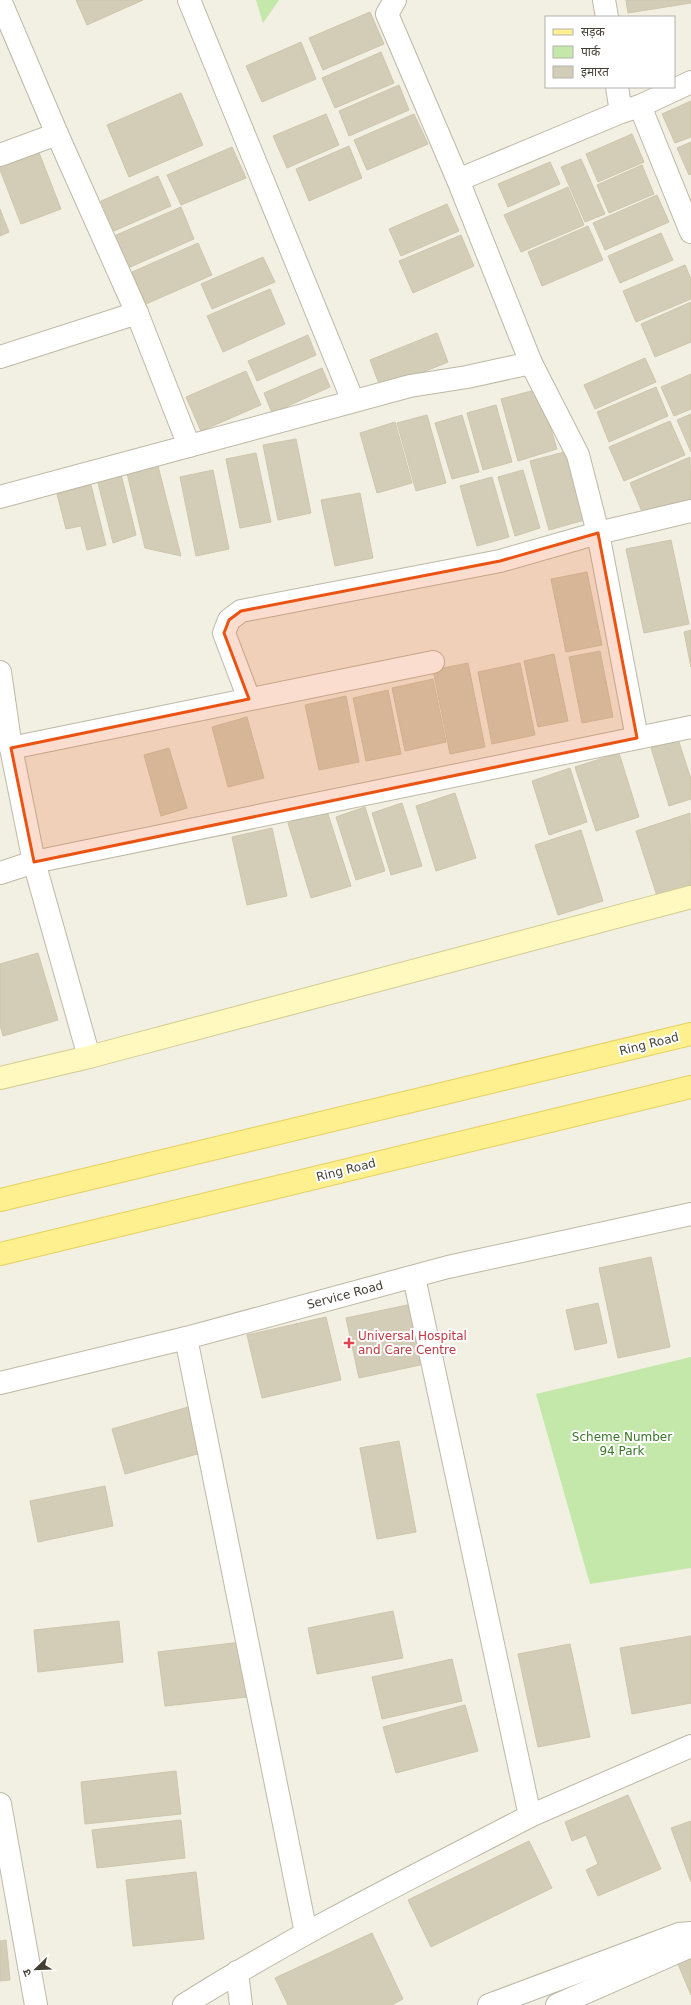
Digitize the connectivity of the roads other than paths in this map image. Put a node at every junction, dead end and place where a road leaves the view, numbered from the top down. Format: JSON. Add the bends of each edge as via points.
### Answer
{"nodes":[{"id":1,"x":0,"y":0,"type":"edge"},
{"id":2,"x":189,"y":0,"type":"edge"},
{"id":3,"x":395,"y":0,"type":"edge"},
{"id":4,"x":604,"y":0,"type":"edge"},
{"id":5,"x":607,"y":16,"type":"edge"},
{"id":6,"x":691,"y":82,"type":"edge"},
{"id":7,"x":618,"y":88,"type":"edge"},
{"id":8,"x":630,"y":109,"type":"junction"},
{"id":9,"x":57,"y":134,"type":"junction"},
{"id":10,"x":0,"y":155,"type":"edge"},
{"id":11,"x":458,"y":180,"type":"junction"},
{"id":12,"x":691,"y":232,"type":"edge"},
{"id":13,"x":137,"y":313,"type":"junction"},
{"id":14,"x":0,"y":357,"type":"edge"},
{"id":15,"x":531,"y":363,"type":"junction"},
{"id":16,"x":353,"y":401,"type":"junction"},
{"id":17,"x":189,"y":446,"type":"junction"},
{"id":18,"x":0,"y":497,"type":"edge"},
{"id":19,"x":691,"y":511,"type":"edge"},
{"id":20,"x":598,"y":533,"type":"junction"},
{"id":21,"x":433,"y":662,"type":"dead end"},
{"id":22,"x":0,"y":672,"type":"edge"},
{"id":23,"x":249,"y":699,"type":"junction"},
{"id":24,"x":691,"y":727,"type":"edge"},
{"id":25,"x":637,"y":738,"type":"junction"},
{"id":26,"x":11,"y":748,"type":"junction"},
{"id":27,"x":34,"y":862,"type":"junction"},
{"id":28,"x":0,"y":873,"type":"edge"},
{"id":29,"x":691,"y":897,"type":"edge"},
{"id":30,"x":691,"y":1034,"type":"edge"},
{"id":31,"x":89,"y":1057,"type":"junction"},
{"id":32,"x":0,"y":1078,"type":"edge"},
{"id":33,"x":691,"y":1087,"type":"edge"},
{"id":34,"x":0,"y":1200,"type":"edge"},
{"id":35,"x":691,"y":1214,"type":"edge"},
{"id":36,"x":0,"y":1254,"type":"edge"},
{"id":37,"x":414,"y":1277,"type":"junction"},
{"id":38,"x":186,"y":1338,"type":"junction"},
{"id":39,"x":0,"y":1383,"type":"edge"},
{"id":40,"x":691,"y":1746,"type":"edge"},
{"id":41,"x":0,"y":1804,"type":"edge"},
{"id":42,"x":530,"y":1816,"type":"junction"},
{"id":43,"x":2,"y":1827,"type":"edge"},
{"id":44,"x":306,"y":1933,"type":"junction"},
{"id":45,"x":691,"y":1933,"type":"edge"},
{"id":46,"x":691,"y":1946,"type":"edge"},
{"id":47,"x":237,"y":1972,"type":"junction"},
{"id":48,"x":36,"y":2005,"type":"edge"},
{"id":49,"x":184,"y":2005,"type":"edge"},
{"id":50,"x":241,"y":2005,"type":"edge"},
{"id":51,"x":489,"y":2005,"type":"edge"},
{"id":52,"x":557,"y":2005,"type":"edge"}],
"edges":[{"from":1,"to":9,"type":"street"},
{"from":2,"to":16,"type":"street"},
{"from":3,"to":11,"type":"street","via":[[387,14]]},
{"from":4,"to":5,"type":"street"},
{"from":6,"to":8,"type":"street"},
{"from":7,"to":8,"type":"street"},
{"from":8,"to":11,"type":"street"},
{"from":8,"to":12,"type":"street"},
{"from":9,"to":10,"type":"street"},
{"from":9,"to":13,"type":"street"},
{"from":11,"to":15,"type":"street"},
{"from":13,"to":14,"type":"street"},
{"from":13,"to":17,"type":"street"},
{"from":15,"to":16,"type":"street","via":[[410,386]]},
{"from":15,"to":20,"type":"street","via":[[578,455]]},
{"from":16,"to":17,"type":"street"},
{"from":17,"to":18,"type":"street"},
{"from":19,"to":20,"type":"street"},
{"from":20,"to":23,"type":"street","via":[[500,561],[241,611],[229,620],[224,633]]},
{"from":20,"to":25,"type":"street"},
{"from":21,"to":23,"type":"street"},
{"from":22,"to":26,"type":"street"},
{"from":23,"to":26,"type":"street"},
{"from":24,"to":25,"type":"street"},
{"from":25,"to":27,"type":"street"},
{"from":26,"to":27,"type":"street"},
{"from":27,"to":28,"type":"street"},
{"from":27,"to":31,"type":"street"},
{"from":29,"to":31,"type":"street"},
{"from":30,"to":34,"type":"main road","name":"Ring Road"},
{"from":31,"to":32,"type":"street"},
{"from":33,"to":36,"type":"main road","name":"Ring Road"},
{"from":35,"to":37,"type":"street","name":"Service Road","via":[[448,1267]]},
{"from":37,"to":38,"type":"street","name":"Service Road"},
{"from":37,"to":42,"type":"street"},
{"from":38,"to":39,"type":"street","name":"Service Road"},
{"from":38,"to":44,"type":"street"},
{"from":40,"to":42,"type":"street"},
{"from":41,"to":43,"type":"street"},
{"from":42,"to":44,"type":"street"},
{"from":43,"to":48,"type":"street"},
{"from":44,"to":47,"type":"street"},
{"from":45,"to":51,"type":"street","via":[[678,1934]]},
{"from":46,"to":52,"type":"street"},
{"from":47,"to":49,"type":"street"},
{"from":47,"to":50,"type":"street"}]}
